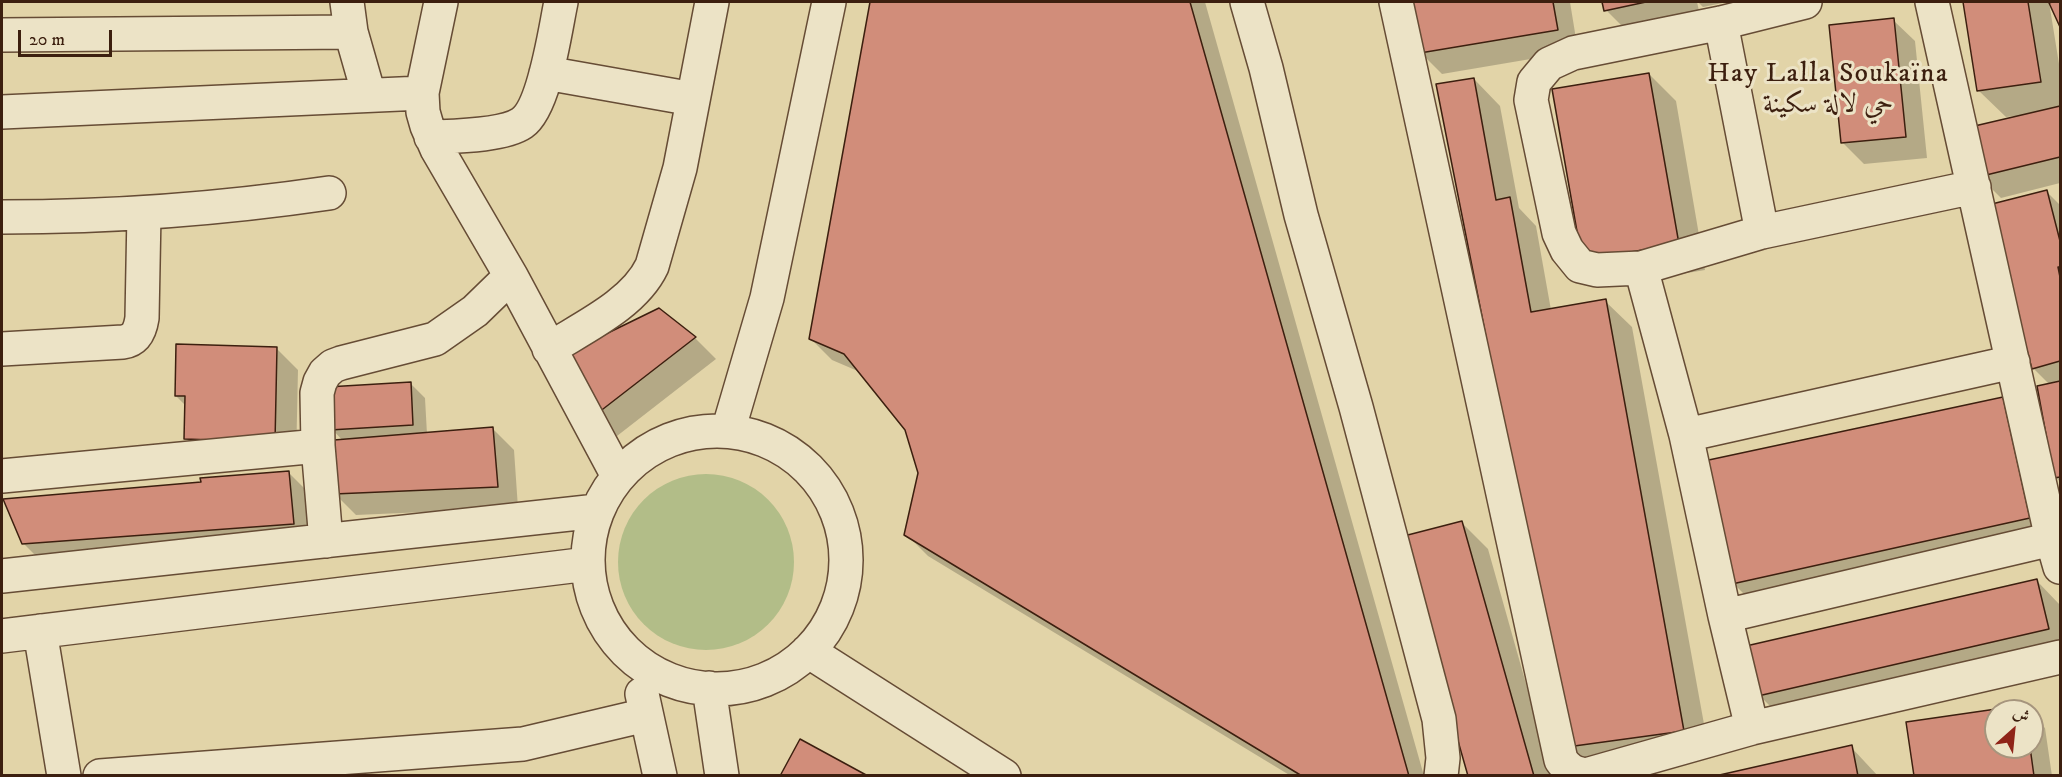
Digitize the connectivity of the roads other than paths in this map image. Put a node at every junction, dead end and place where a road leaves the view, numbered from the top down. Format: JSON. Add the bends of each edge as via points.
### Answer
{"nodes":[{"id":1,"x":441,"y":2,"type":"edge"},
{"id":2,"x":561,"y":2,"type":"edge"},
{"id":3,"x":712,"y":2,"type":"edge"},
{"id":4,"x":830,"y":2,"type":"edge"},
{"id":5,"x":1248,"y":2,"type":"edge"},
{"id":6,"x":1396,"y":2,"type":"edge"},
{"id":7,"x":1805,"y":2,"type":"edge"},
{"id":8,"x":1932,"y":2,"type":"edge"},
{"id":9,"x":349,"y":17,"type":"edge"},
{"id":10,"x":1721,"y":23,"type":"junction"},
{"id":11,"x":2,"y":35,"type":"edge"},
{"id":12,"x":546,"y":73,"type":"junction"},
{"id":13,"x":369,"y":94,"type":"junction"},
{"id":14,"x":693,"y":99,"type":"junction"},
{"id":15,"x":2,"y":112,"type":"edge"},
{"id":16,"x":425,"y":114,"type":"junction"},
{"id":17,"x":1974,"y":187,"type":"junction"},
{"id":18,"x":329,"y":194,"type":"dead end"},
{"id":19,"x":144,"y":213,"type":"junction"},
{"id":20,"x":2,"y":217,"type":"edge"},
{"id":21,"x":1762,"y":232,"type":"junction"},
{"id":22,"x":1641,"y":268,"type":"junction"},
{"id":23,"x":511,"y":276,"type":"junction"},
{"id":24,"x":2,"y":349,"type":"edge"},
{"id":25,"x":549,"y":349,"type":"junction"},
{"id":26,"x":2013,"y":362,"type":"junction"},
{"id":27,"x":728,"y":432,"type":"junction"},
{"id":28,"x":1686,"y":435,"type":"junction"},
{"id":29,"x":318,"y":446,"type":"junction"},
{"id":30,"x":2,"y":476,"type":"edge"},
{"id":31,"x":618,"y":476,"type":"junction"},
{"id":32,"x":597,"y":511,"type":"junction"},
{"id":33,"x":326,"y":541,"type":"junction"},
{"id":34,"x":2056,"y":553,"type":"edge"},
{"id":35,"x":588,"y":564,"type":"junction"},
{"id":36,"x":2,"y":576,"type":"edge"},
{"id":37,"x":1725,"y":616,"type":"junction"},
{"id":38,"x":40,"y":631,"type":"junction"},
{"id":39,"x":2,"y":636,"type":"edge"},
{"id":40,"x":808,"y":651,"type":"junction"},
{"id":41,"x":2061,"y":657,"type":"edge"},
{"id":42,"x":636,"y":660,"type":"junction"},
{"id":43,"x":709,"y":688,"type":"junction"},
{"id":44,"x":646,"y":714,"type":"junction"},
{"id":45,"x":1752,"y":728,"type":"junction"},
{"id":46,"x":424,"y":764,"type":"edge"},
{"id":47,"x":308,"y":768,"type":"edge"},
{"id":48,"x":118,"y":774,"type":"edge"},
{"id":49,"x":64,"y":776,"type":"edge"},
{"id":50,"x":660,"y":776,"type":"edge"},
{"id":51,"x":722,"y":776,"type":"edge"},
{"id":52,"x":1004,"y":776,"type":"edge"},
{"id":53,"x":1442,"y":776,"type":"edge"}],
"edges":[{"from":1,"to":16,"type":"street"},
{"from":2,"to":12,"type":"street"},
{"from":3,"to":14,"type":"street"},
{"from":4,"to":27,"type":"street","via":[[766,298]]},
{"from":5,"to":53,"type":"street","via":[[1301,215],[1439,719]]},
{"from":6,"to":45,"type":"street","via":[[1561,760],[1575,774],[1586,775]]},
{"from":7,"to":10,"type":"street"},
{"from":8,"to":17,"type":"street"},
{"from":9,"to":11,"type":"street"},
{"from":9,"to":13,"type":"street"},
{"from":10,"to":21,"type":"street"},
{"from":10,"to":22,"type":"street","via":[[1573,53],[1549,64],[1534,82],[1531,100],[1559,233],[1567,250],[1580,266],[1596,270]]},
{"from":12,"to":14,"type":"street"},
{"from":12,"to":16,"type":"street","via":[[534,107],[521,123],[489,132]]},
{"from":13,"to":15,"type":"street"},
{"from":13,"to":16,"type":"street"},
{"from":14,"to":25,"type":"street","via":[[680,168],[645,280],[623,302]]},
{"from":16,"to":23,"type":"street"},
{"from":17,"to":21,"type":"street"},
{"from":17,"to":26,"type":"street"},
{"from":18,"to":19,"type":"street"},
{"from":19,"to":20,"type":"street"},
{"from":19,"to":24,"type":"street","via":[[142,318],[134,338],[123,342]]},
{"from":21,"to":22,"type":"street"},
{"from":22,"to":28,"type":"street"},
{"from":23,"to":25,"type":"street"},
{"from":23,"to":29,"type":"street","via":[[475,311],[435,339],[329,369],[317,393]]},
{"from":25,"to":31,"type":"street"},
{"from":26,"to":28,"type":"street"},
{"from":26,"to":34,"type":"street"},
{"from":27,"to":31,"type":"street","via":[[688,434],[668,441],[649,450]]},
{"from":27,"to":40,"type":"street","via":[[769,442],[787,452],[818,480],[838,516],[846,557],[840,597],[822,635]]},
{"from":28,"to":37,"type":"street"},
{"from":29,"to":30,"type":"street"},
{"from":29,"to":33,"type":"street"},
{"from":31,"to":32,"type":"street"},
{"from":32,"to":33,"type":"street"},
{"from":32,"to":35,"type":"street"},
{"from":33,"to":36,"type":"street"},
{"from":34,"to":37,"type":"street"},
{"from":35,"to":38,"type":"street"},
{"from":35,"to":42,"type":"street","via":[[598,611],[614,637]]},
{"from":37,"to":45,"type":"street"},
{"from":38,"to":39,"type":"street"},
{"from":38,"to":49,"type":"street"},
{"from":40,"to":43,"type":"street","via":[[763,680]]},
{"from":40,"to":52,"type":"street"},
{"from":41,"to":45,"type":"street"},
{"from":42,"to":43,"type":"street","via":[[670,680]]},
{"from":42,"to":44,"type":"street"},
{"from":43,"to":51,"type":"street"},
{"from":44,"to":46,"type":"street"},
{"from":44,"to":50,"type":"street"},
{"from":46,"to":47,"type":"street"},
{"from":47,"to":48,"type":"street"}]}
